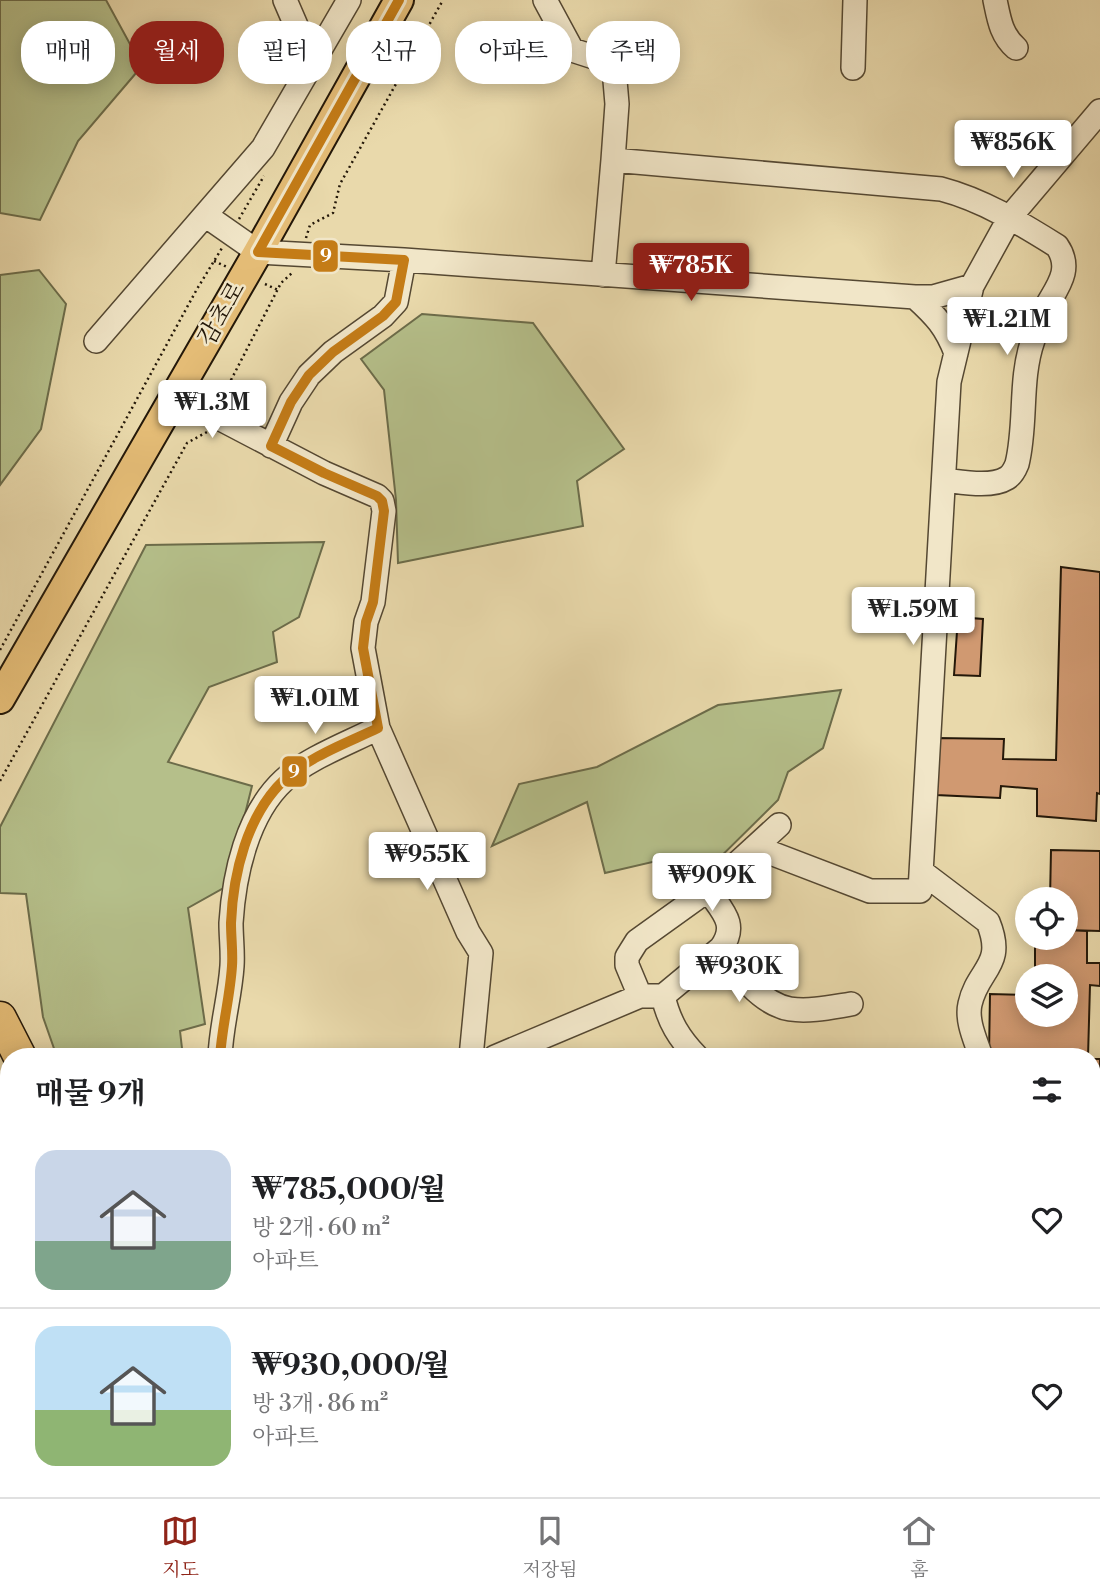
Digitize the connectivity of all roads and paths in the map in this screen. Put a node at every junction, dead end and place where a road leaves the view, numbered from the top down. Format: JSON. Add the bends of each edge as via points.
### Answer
{"nodes":[{"id":1,"x":285,"y":0,"type":"edge"},
{"id":2,"x":349,"y":0,"type":"edge"},
{"id":3,"x":398,"y":0,"type":"edge"},
{"id":4,"x":443,"y":0,"type":"edge"},
{"id":5,"x":545,"y":0,"type":"edge"},
{"id":6,"x":855,"y":0,"type":"edge"},
{"id":7,"x":995,"y":0,"type":"edge"},
{"id":8,"x":294,"y":21,"type":"edge"},
{"id":9,"x":332,"y":31,"type":"edge"},
{"id":10,"x":1016,"y":48,"type":"dead end"},
{"id":11,"x":853,"y":68,"type":"dead end"},
{"id":12,"x":301,"y":84,"type":"edge"},
{"id":13,"x":1100,"y":111,"type":"edge"},
{"id":14,"x":613,"y":160,"type":"junction"},
{"id":15,"x":267,"y":172,"type":"dead end"},
{"id":16,"x":205,"y":215,"type":"junction"},
{"id":17,"x":1010,"y":217,"type":"junction"},
{"id":18,"x":231,"y":233,"type":"junction"},
{"id":19,"x":258,"y":252,"type":"junction"},
{"id":20,"x":301,"y":254,"type":"junction"},
{"id":21,"x":404,"y":260,"type":"junction"},
{"id":22,"x":603,"y":275,"type":"junction"},
{"id":23,"x":972,"y":286,"type":"junction"},
{"id":24,"x":915,"y":297,"type":"junction"},
{"id":25,"x":96,"y":341,"type":"dead end"},
{"id":26,"x":956,"y":353,"type":"junction"},
{"id":27,"x":174,"y":395,"type":"junction"},
{"id":28,"x":219,"y":419,"type":"junction"},
{"id":29,"x":271,"y":446,"type":"junction"},
{"id":30,"x":944,"y":480,"type":"junction"},
{"id":31,"x":0,"y":650,"type":"edge"},
{"id":32,"x":0,"y":699,"type":"edge"},
{"id":33,"x":378,"y":728,"type":"junction"},
{"id":34,"x":0,"y":781,"type":"edge"},
{"id":35,"x":779,"y":825,"type":"dead end"},
{"id":36,"x":755,"y":847,"type":"junction"},
{"id":37,"x":922,"y":872,"type":"junction"},
{"id":38,"x":708,"y":890,"type":"junction"},
{"id":39,"x":721,"y":948,"type":"junction"},
{"id":40,"x":651,"y":996,"type":"junction"},
{"id":41,"x":851,"y":1004,"type":"dead end"},
{"id":42,"x":221,"y":1048,"type":"edge"},
{"id":43,"x":472,"y":1048,"type":"edge"},
{"id":44,"x":518,"y":1048,"type":"edge"},
{"id":45,"x":690,"y":1048,"type":"edge"},
{"id":46,"x":978,"y":1048,"type":"edge"}],
"edges":[{"from":1,"to":8,"type":"street"},
{"from":2,"to":9,"type":"street"},
{"from":3,"to":19,"type":"main road","name":"감초로"},
{"from":4,"to":20,"type":"path","via":[[340,184],[333,213],[310,225]]},
{"from":5,"to":14,"type":"street","via":[[572,50],[603,60],[614,69]]},
{"from":6,"to":11,"type":"street"},
{"from":7,"to":10,"type":"street","via":[[1002,32]]},
{"from":12,"to":16,"type":"street","via":[[263,148]]},
{"from":13,"to":17,"type":"street"},
{"from":14,"to":17,"type":"street","via":[[941,189]]},
{"from":14,"to":22,"type":"street"},
{"from":15,"to":18,"type":"path"},
{"from":16,"to":18,"type":"street"},
{"from":16,"to":25,"type":"street"},
{"from":17,"to":23,"type":"street"},
{"from":17,"to":30,"type":"street","via":[[1058,246],[1065,266],[1031,348],[1017,464],[1010,477],[998,481]]},
{"from":18,"to":19,"type":"street"},
{"from":18,"to":31,"type":"path"},
{"from":19,"to":20,"type":"street"},
{"from":19,"to":27,"type":"main road","name":"감초로"},
{"from":20,"to":21,"type":"street"},
{"from":20,"to":28,"type":"path","via":[[231,380],[232,400]]},
{"from":21,"to":22,"type":"street"},
{"from":21,"to":29,"type":"street","via":[[396,302],[309,375]]},
{"from":22,"to":24,"type":"street"},
{"from":23,"to":24,"type":"street"},
{"from":23,"to":26,"type":"street"},
{"from":24,"to":26,"type":"street","via":[[947,330]]},
{"from":26,"to":30,"type":"street","via":[[949,382]]},
{"from":27,"to":28,"type":"street"},
{"from":27,"to":32,"type":"main road","name":"감초로"},
{"from":28,"to":29,"type":"street"},
{"from":28,"to":34,"type":"path","via":[[213,429],[187,443]]},
{"from":29,"to":33,"type":"street","via":[[382,501],[373,603],[363,648]]},
{"from":30,"to":37,"type":"street"},
{"from":33,"to":42,"type":"street","via":[[303,767],[284,780],[261,808],[247,839],[236,885]]},
{"from":33,"to":43,"type":"street","via":[[481,953]]},
{"from":35,"to":36,"type":"street"},
{"from":36,"to":37,"type":"street","via":[[870,891],[920,891]]},
{"from":36,"to":38,"type":"street"},
{"from":37,"to":46,"type":"street","via":[[988,922],[992,933],[992,959],[970,1008]]},
{"from":38,"to":39,"type":"street","via":[[726,914],[727,939]]},
{"from":38,"to":40,"type":"street","via":[[632,948],[627,965]]},
{"from":39,"to":40,"type":"street"},
{"from":39,"to":41,"type":"street","via":[[748,982],[772,1002],[790,1009]]},
{"from":40,"to":44,"type":"street"},
{"from":40,"to":45,"type":"street"}]}
